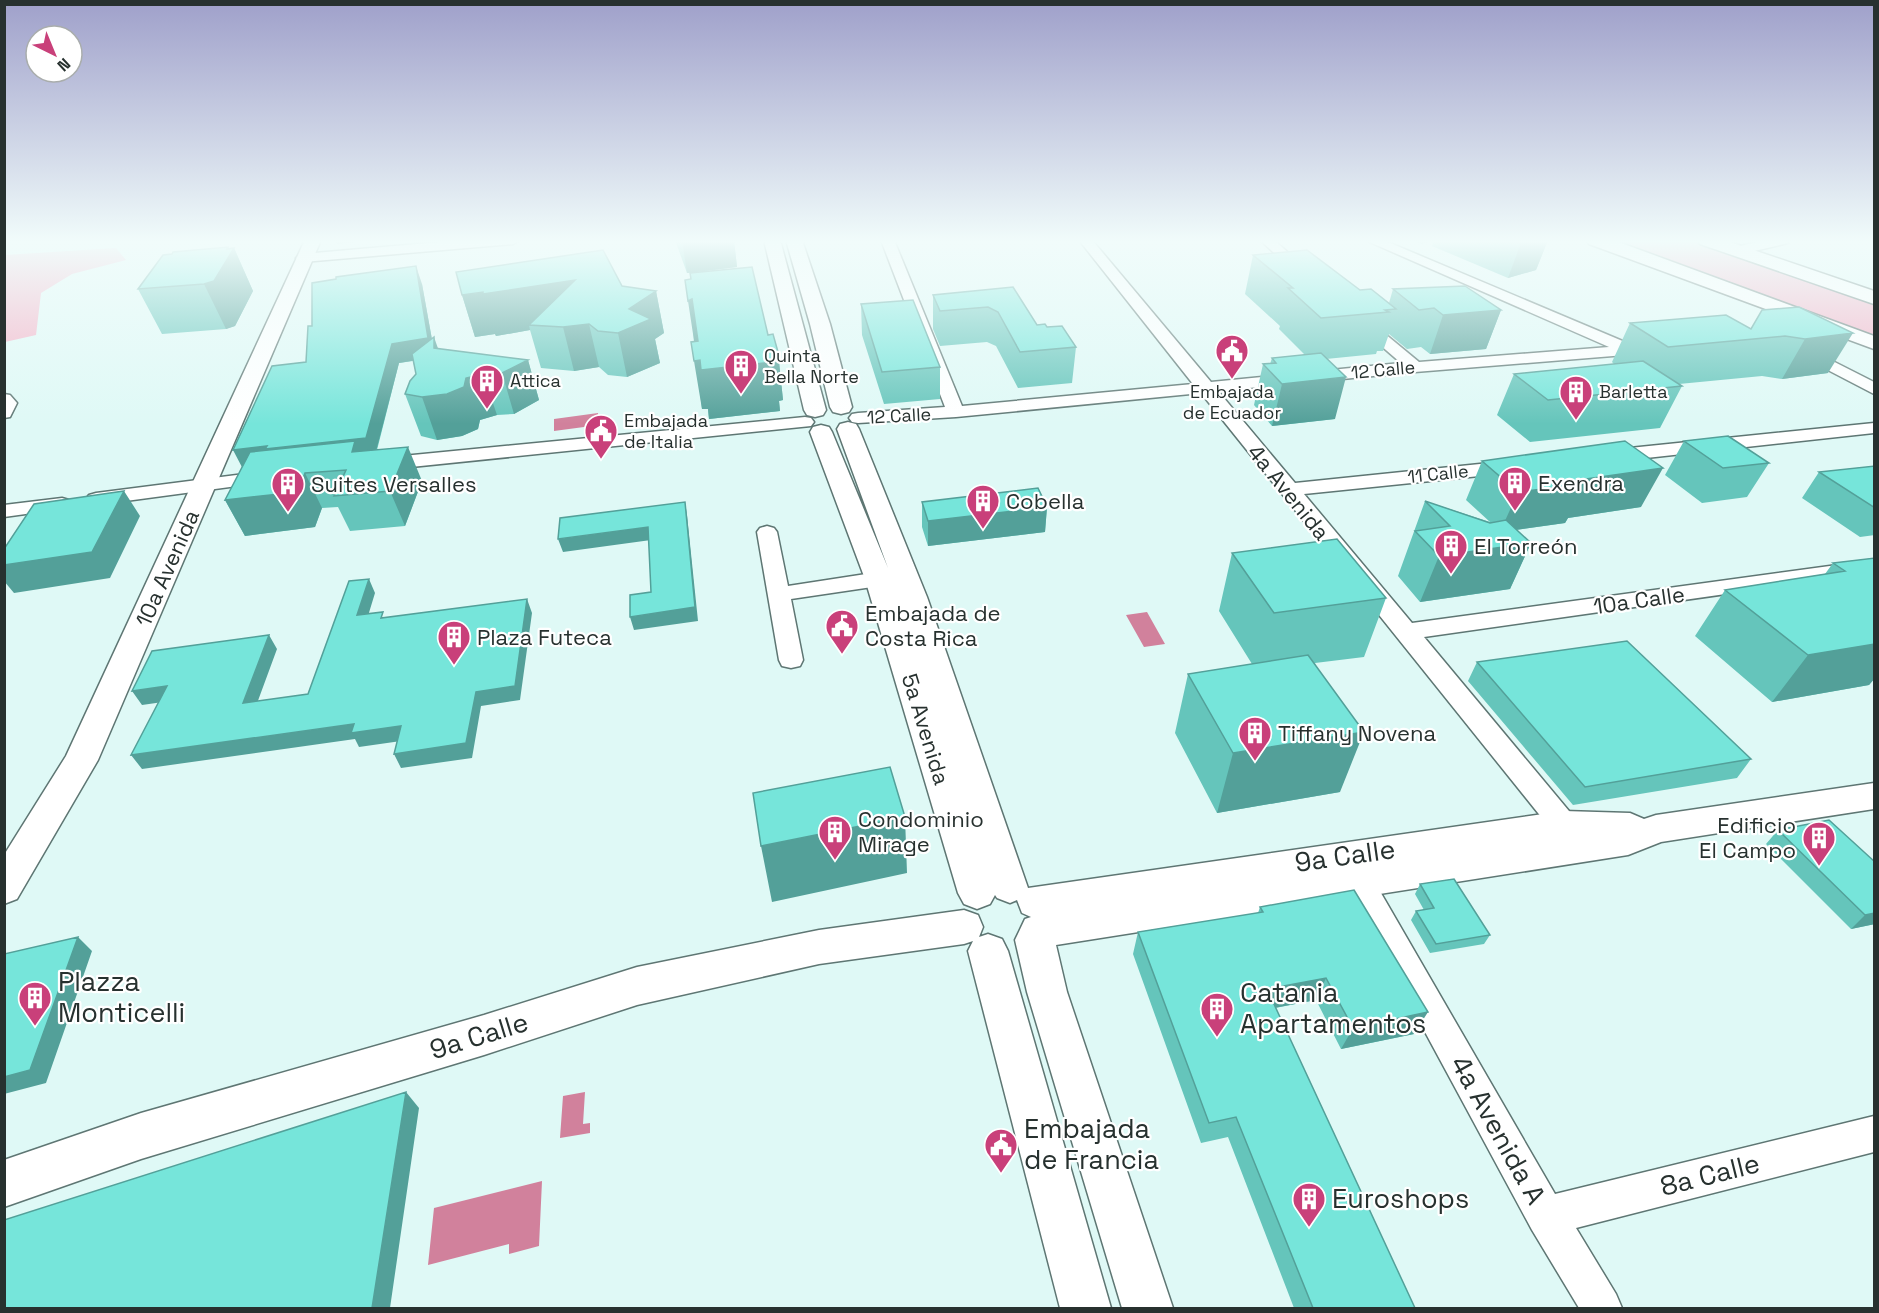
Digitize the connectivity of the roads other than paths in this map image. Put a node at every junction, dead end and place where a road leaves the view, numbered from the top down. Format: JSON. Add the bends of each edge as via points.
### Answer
{"nodes":[{"id":1,"x":285,"y":301,"type":"edge"},
{"id":2,"x":792,"y":301,"type":"edge"},
{"id":3,"x":813,"y":301,"type":"edge"},
{"id":4,"x":912,"y":301,"type":"edge"},
{"id":5,"x":1134,"y":301,"type":"edge"},
{"id":6,"x":1515,"y":301,"type":"edge"},
{"id":7,"x":1760,"y":301,"type":"edge"},
{"id":8,"x":1347,"y":309,"type":"edge"},
{"id":9,"x":1837,"y":330,"type":"junction"},
{"id":10,"x":1875,"y":343,"type":"edge"},
{"id":11,"x":1663,"y":346,"type":"edge"},
{"id":12,"x":1630,"y":350,"type":"junction"},
{"id":13,"x":1415,"y":367,"type":"junction"},
{"id":14,"x":1204,"y":387,"type":"junction"},
{"id":15,"x":1875,"y":389,"type":"edge"},
{"id":16,"x":4,"y":399,"type":"edge"},
{"id":17,"x":956,"y":412,"type":"junction"},
{"id":18,"x":4,"y":413,"type":"edge"},
{"id":19,"x":831,"y":420,"type":"junction"},
{"id":20,"x":1875,"y":428,"type":"edge"},
{"id":21,"x":1594,"y":458,"type":"edge"},
{"id":22,"x":1524,"y":465,"type":"edge"},
{"id":23,"x":368,"y":466,"type":"edge"},
{"id":24,"x":286,"y":475,"type":"edge"},
{"id":25,"x":205,"y":484,"type":"junction"},
{"id":26,"x":1288,"y":490,"type":"junction"},
{"id":27,"x":4,"y":511,"type":"edge"},
{"id":28,"x":767,"y":532,"type":"dead end"},
{"id":29,"x":1875,"y":567,"type":"edge"},
{"id":30,"x":879,"y":579,"type":"junction"},
{"id":31,"x":778,"y":594,"type":"junction"},
{"id":32,"x":1404,"y":632,"type":"junction"},
{"id":33,"x":790,"y":660,"type":"dead end"},
{"id":34,"x":1875,"y":796,"type":"edge"},
{"id":35,"x":1556,"y":840,"type":"junction"},
{"id":36,"x":1362,"y":867,"type":"junction"},
{"id":37,"x":4,"y":888,"type":"edge"},
{"id":38,"x":1007,"y":919,"type":"junction"},
{"id":39,"x":1081,"y":925,"type":"junction"},
{"id":40,"x":1047,"y":992,"type":"junction"},
{"id":41,"x":1875,"y":1134,"type":"edge"},
{"id":42,"x":4,"y":1184,"type":"edge"},
{"id":43,"x":1546,"y":1216,"type":"junction"},
{"id":44,"x":1086,"y":1308,"type":"edge"},
{"id":45,"x":1147,"y":1308,"type":"edge"},
{"id":46,"x":1602,"y":1308,"type":"edge"}],
"edges":[{"from":1,"to":25,"type":"street","name":"10a Avenida"},
{"from":2,"to":19,"type":"street","name":"5a Avenida"},
{"from":3,"to":19,"type":"street","name":"5a Avenida","via":[[820,324]]},
{"from":4,"to":17,"type":"street"},
{"from":5,"to":14,"type":"street","name":"4a Avenida"},
{"from":6,"to":12,"type":"street"},
{"from":7,"to":9,"type":"main road"},
{"from":8,"to":13,"type":"street"},
{"from":9,"to":10,"type":"main road"},
{"from":9,"to":15,"type":"street","via":[[1792,338]]},
{"from":11,"to":12,"type":"street","name":"12 Calle"},
{"from":12,"to":13,"type":"street","name":"12 Calle"},
{"from":13,"to":14,"type":"street","name":"12 Calle"},
{"from":14,"to":17,"type":"street","name":"12 Calle"},
{"from":14,"to":26,"type":"street","name":"4a Avenida"},
{"from":16,"to":18,"type":"street","via":[[8,403]]},
{"from":17,"to":19,"type":"street","name":"12 Calle"},
{"from":19,"to":23,"type":"street","name":"12 Calle"},
{"from":19,"to":30,"type":"street","name":"5a Avenida"},
{"from":19,"to":38,"type":"street","name":"5a Avenida","via":[[913,597]]},
{"from":20,"to":21,"type":"street"},
{"from":22,"to":26,"type":"street","name":"11 Calle"},
{"from":24,"to":25,"type":"street"},
{"from":25,"to":27,"type":"street"},
{"from":25,"to":37,"type":"street","name":"10a Avenida","via":[[81,760]]},
{"from":26,"to":32,"type":"street","name":"4a Avenida"},
{"from":28,"to":31,"type":"street"},
{"from":29,"to":32,"type":"street","name":"10a Calle"},
{"from":30,"to":31,"type":"street"},
{"from":30,"to":38,"type":"street","name":"5a Avenida"},
{"from":31,"to":33,"type":"street"},
{"from":32,"to":35,"type":"street","name":"4a Avenida"},
{"from":34,"to":35,"type":"street","name":"9a Calle","via":[[1656,829],[1628,841]]},
{"from":35,"to":36,"type":"street","name":"9a Calle"},
{"from":36,"to":38,"type":"street","name":"9a Calle"},
{"from":36,"to":39,"type":"street","name":"9a Calle"},
{"from":36,"to":43,"type":"street","name":"4a Avenida A"},
{"from":38,"to":39,"type":"street","name":"9a Calle"},
{"from":38,"to":40,"type":"street","name":"5a Avenida"},
{"from":38,"to":42,"type":"street","name":"9a Calle","via":[[819,947],[638,986],[141,1136]]},
{"from":38,"to":44,"type":"street","name":"5a Avenida"},
{"from":39,"to":40,"type":"street","via":[[1062,942],[1052,958]]},
{"from":40,"to":45,"type":"street","name":"5a Avenida"},
{"from":41,"to":43,"type":"street","name":"8a Calle"},
{"from":43,"to":46,"type":"street","name":"4a Avenida A"}]}
